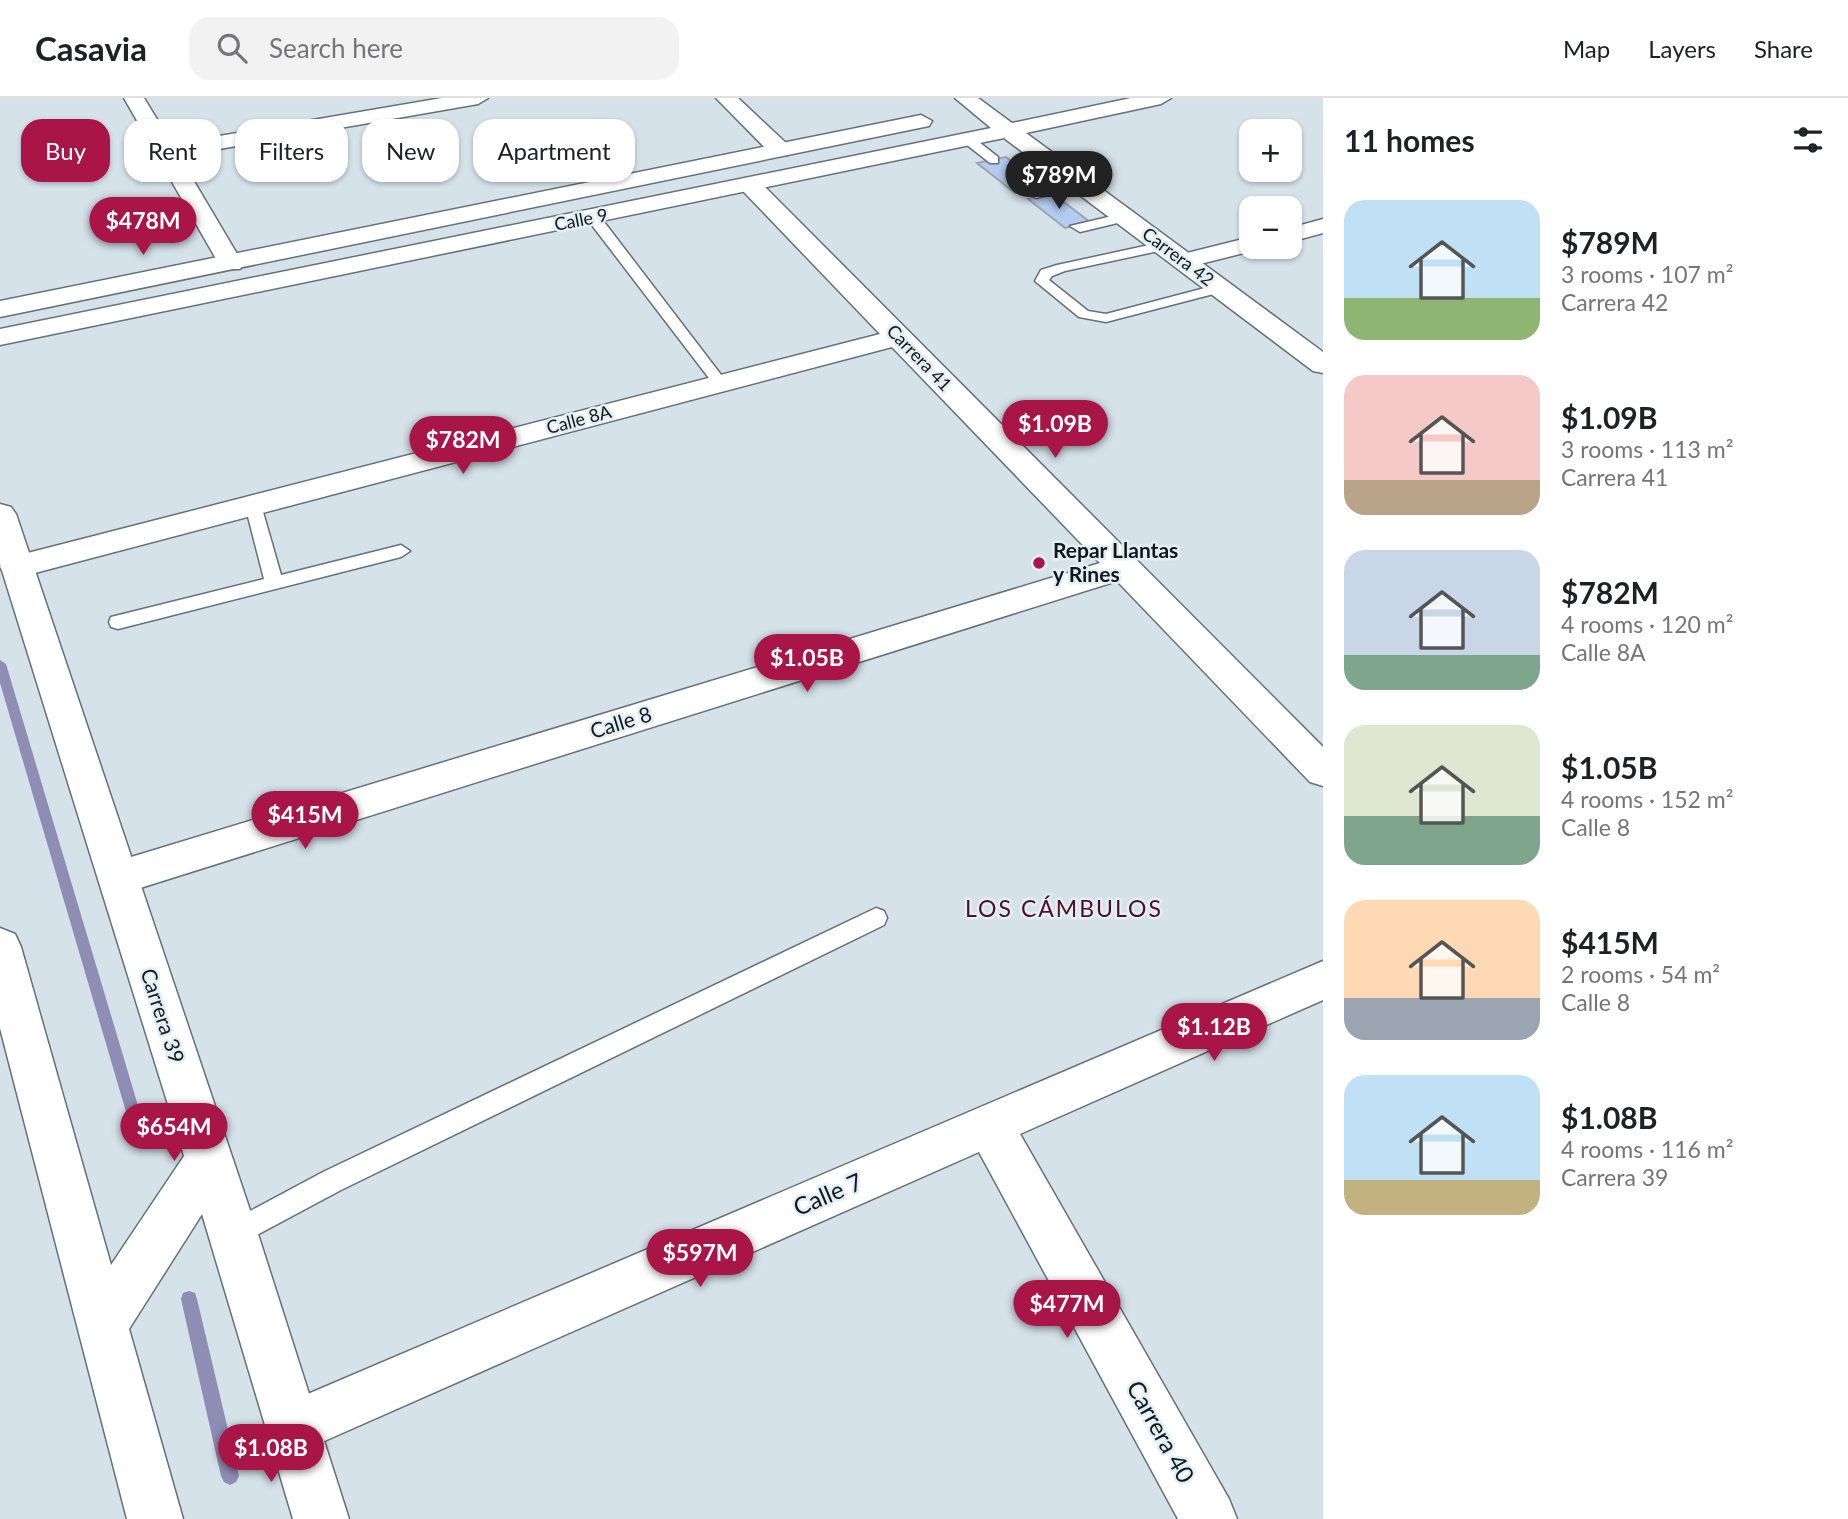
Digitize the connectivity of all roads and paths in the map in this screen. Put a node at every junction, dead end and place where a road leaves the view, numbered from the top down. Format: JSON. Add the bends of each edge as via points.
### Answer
{"nodes":[{"id":1,"x":134,"y":98,"type":"edge"},
{"id":2,"x":478,"y":98,"type":"edge"},
{"id":3,"x":726,"y":98,"type":"edge"},
{"id":4,"x":1161,"y":98,"type":"edge"},
{"id":5,"x":973,"y":107,"type":"edge"},
{"id":6,"x":146,"y":119,"type":"edge"},
{"id":7,"x":1033,"y":124,"type":"junction"},
{"id":8,"x":1007,"y":130,"type":"junction"},
{"id":9,"x":966,"y":138,"type":"junction"},
{"id":10,"x":221,"y":142,"type":"edge"},
{"id":11,"x":780,"y":150,"type":"junction"},
{"id":12,"x":993,"y":160,"type":"dead end"},
{"id":13,"x":183,"y":182,"type":"edge"},
{"id":14,"x":1081,"y":184,"type":"junction"},
{"id":15,"x":750,"y":185,"type":"junction"},
{"id":16,"x":1035,"y":193,"type":"dead end"},
{"id":17,"x":593,"y":217,"type":"junction"},
{"id":18,"x":1125,"y":217,"type":"junction"},
{"id":19,"x":1077,"y":226,"type":"dead end"},
{"id":20,"x":1323,"y":226,"type":"edge"},
{"id":21,"x":1302,"y":232,"type":"edge"},
{"id":22,"x":1163,"y":246,"type":"junction"},
{"id":23,"x":1239,"y":247,"type":"edge"},
{"id":24,"x":1213,"y":254,"type":"junction"},
{"id":25,"x":1184,"y":261,"type":"junction"},
{"id":26,"x":231,"y":264,"type":"junction"},
{"id":27,"x":1246,"y":278,"type":"dead end"},
{"id":28,"x":1220,"y":288,"type":"junction"},
{"id":29,"x":0,"y":309,"type":"edge"},
{"id":30,"x":0,"y":337,"type":"edge"},
{"id":31,"x":898,"y":337,"type":"junction"},
{"id":32,"x":1323,"y":365,"type":"edge"},
{"id":33,"x":720,"y":383,"type":"junction"},
{"id":34,"x":253,"y":505,"type":"junction"},
{"id":35,"x":0,"y":514,"type":"edge"},
{"id":36,"x":401,"y":551,"type":"dead end"},
{"id":37,"x":16,"y":567,"type":"junction"},
{"id":38,"x":1123,"y":567,"type":"junction"},
{"id":39,"x":274,"y":583,"type":"junction"},
{"id":40,"x":118,"y":622,"type":"dead end"},
{"id":41,"x":1323,"y":771,"type":"edge"},
{"id":42,"x":118,"y":878,"type":"junction"},
{"id":43,"x":876,"y":918,"type":"dead end"},
{"id":44,"x":0,"y":947,"type":"edge"},
{"id":45,"x":1323,"y":980,"type":"edge"},
{"id":46,"x":989,"y":1125,"type":"junction"},
{"id":47,"x":209,"y":1160,"type":"junction"},
{"id":48,"x":233,"y":1234,"type":"junction"},
{"id":49,"x":103,"y":1323,"type":"junction"},
{"id":50,"x":294,"y":1427,"type":"junction"},
{"id":51,"x":150,"y":1518,"type":"edge"},
{"id":52,"x":321,"y":1519,"type":"edge"},
{"id":53,"x":1209,"y":1519,"type":"edge"}],
"edges":[{"from":1,"to":6,"type":"street"},
{"from":2,"to":10,"type":"street"},
{"from":3,"to":11,"type":"street"},
{"from":4,"to":7,"type":"street","name":"Calle 9"},
{"from":5,"to":7,"type":"street","name":"Carrera 42"},
{"from":5,"to":8,"type":"street","name":"Carrera 42"},
{"from":5,"to":11,"type":"street","name":"Calle 9"},
{"from":7,"to":8,"type":"street","name":"Calle 9"},
{"from":7,"to":24,"type":"street","name":"Carrera 42"},
{"from":8,"to":9,"type":"street","name":"Calle 9"},
{"from":8,"to":14,"type":"street","name":"Carrera 42"},
{"from":9,"to":12,"type":"lane"},
{"from":9,"to":15,"type":"street","name":"Calle 9"},
{"from":11,"to":26,"type":"street","name":"Calle 9"},
{"from":13,"to":26,"type":"street"},
{"from":14,"to":16,"type":"lane"},
{"from":14,"to":18,"type":"street","name":"Carrera 42"},
{"from":15,"to":17,"type":"street","name":"Calle 9"},
{"from":15,"to":31,"type":"street","name":"Carrera 41"},
{"from":17,"to":30,"type":"street","name":"Calle 9"},
{"from":17,"to":33,"type":"lane"},
{"from":18,"to":19,"type":"lane"},
{"from":18,"to":22,"type":"street","name":"Carrera 42"},
{"from":20,"to":21,"type":"street"},
{"from":22,"to":25,"type":"street","name":"Carrera 42"},
{"from":22,"to":28,"type":"lane","via":[[1062,268],[1046,273],[1042,281],[1084,314],[1106,318]]},
{"from":23,"to":24,"type":"street"},
{"from":24,"to":25,"type":"street"},
{"from":24,"to":27,"type":"street","name":"Carrera 42"},
{"from":25,"to":28,"type":"street","name":"Carrera 42"},
{"from":26,"to":29,"type":"street","name":"Calle 9"},
{"from":28,"to":32,"type":"street","name":"Carrera 42"},
{"from":31,"to":33,"type":"street","name":"Calle 8A"},
{"from":31,"to":38,"type":"street","name":"Carrera 41"},
{"from":33,"to":34,"type":"street","name":"Calle 8A"},
{"from":34,"to":37,"type":"street","name":"Calle 8A"},
{"from":34,"to":39,"type":"lane"},
{"from":35,"to":37,"type":"street","name":"Carrera 39"},
{"from":36,"to":39,"type":"lane"},
{"from":37,"to":42,"type":"street","name":"Carrera 39"},
{"from":38,"to":41,"type":"street","name":"Carrera 41"},
{"from":38,"to":42,"type":"street","name":"Calle 8"},
{"from":39,"to":40,"type":"lane"},
{"from":42,"to":47,"type":"street","name":"Carrera 39"},
{"from":43,"to":48,"type":"lane","via":[[332,1181]]},
{"from":44,"to":49,"type":"street"},
{"from":45,"to":46,"type":"street","name":"Calle 7"},
{"from":46,"to":50,"type":"street","name":"Calle 7"},
{"from":46,"to":53,"type":"street","name":"Carrera 40"},
{"from":47,"to":48,"type":"street","name":"Carrera 39"},
{"from":47,"to":49,"type":"street"},
{"from":48,"to":50,"type":"street","name":"Carrera 39"},
{"from":49,"to":51,"type":"street"},
{"from":50,"to":52,"type":"street","name":"Carrera 39"}]}
